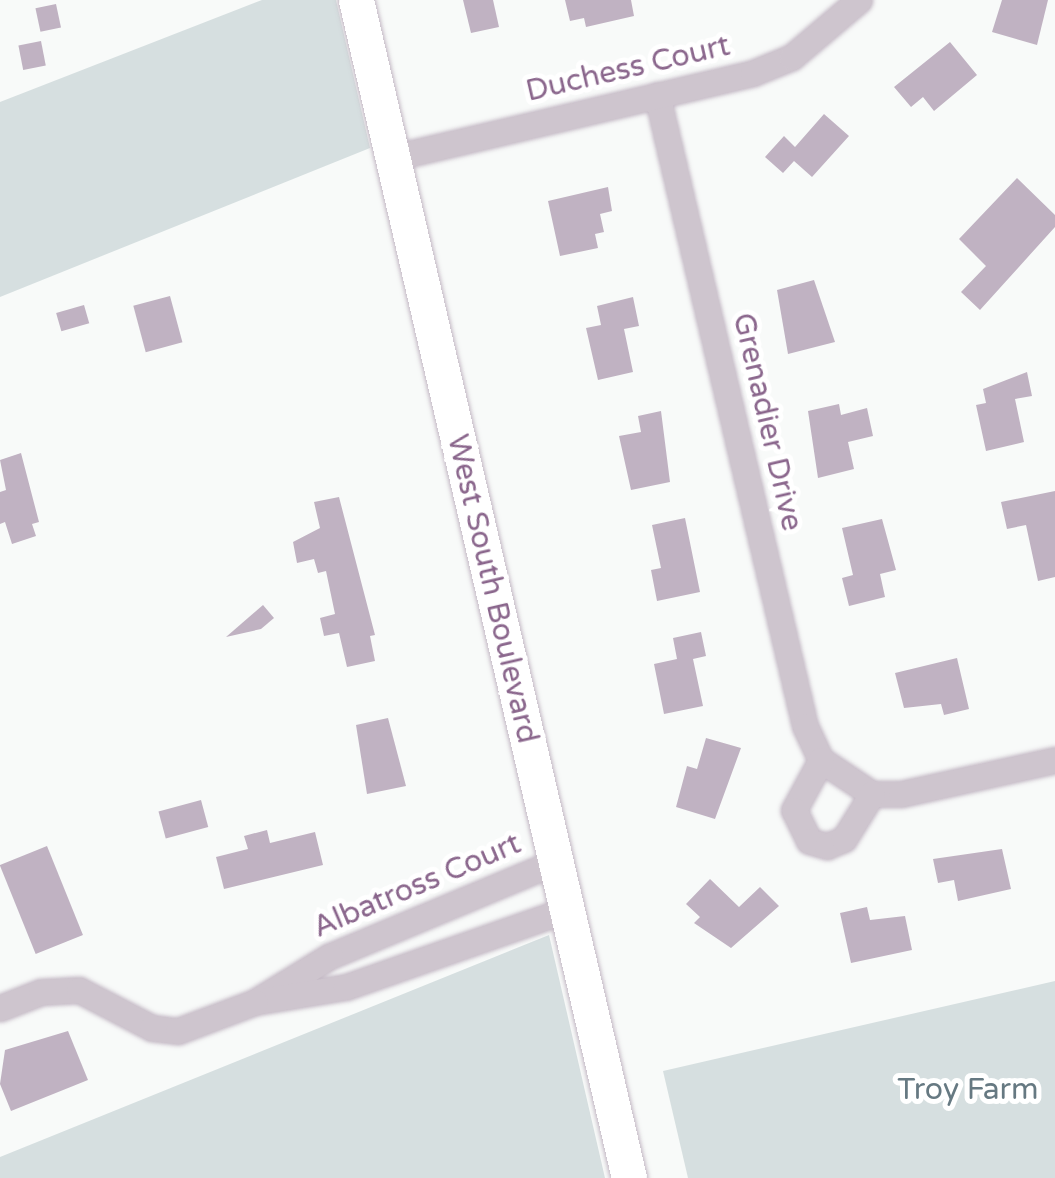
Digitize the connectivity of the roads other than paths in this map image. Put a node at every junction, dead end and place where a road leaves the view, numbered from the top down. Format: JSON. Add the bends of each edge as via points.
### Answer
{"nodes":[{"id":1,"x":356,"y":0,"type":"edge"},
{"id":2,"x":859,"y":0,"type":"edge"},
{"id":3,"x":657,"y":96,"type":"junction"},
{"id":4,"x":392,"y":158,"type":"junction"},
{"id":5,"x":821,"y":760,"type":"junction"},
{"id":6,"x":1055,"y":760,"type":"edge"},
{"id":7,"x":872,"y":794,"type":"junction"},
{"id":8,"x":554,"y":862,"type":"junction"},
{"id":9,"x":566,"y":910,"type":"junction"},
{"id":10,"x":3,"y":999,"type":"edge"},
{"id":11,"x":255,"y":1002,"type":"junction"},
{"id":12,"x":629,"y":1178,"type":"edge"}],
"edges":[{"from":1,"to":4,"type":"main road","name":"West South Boulevard"},
{"from":2,"to":3,"type":"street","name":"Duchess Court","via":[[792,57]]},
{"from":3,"to":4,"type":"street","name":"Duchess Court"},
{"from":3,"to":5,"type":"street","name":"Grenadier Drive","via":[[805,726]]},
{"from":4,"to":8,"type":"main road","name":"West South Boulevard"},
{"from":5,"to":7,"type":"street","name":"Grenadier Drive","via":[[846,783]]},
{"from":5,"to":7,"type":"street","via":[[794,810],[809,841],[827,846],[844,839]]},
{"from":6,"to":7,"type":"street","via":[[901,794]]},
{"from":8,"to":9,"type":"main road","name":"West South Boulevard"},
{"from":8,"to":11,"type":"street","name":"Albatross Court","via":[[330,956]]},
{"from":9,"to":11,"type":"street","name":"Albatross Court","via":[[346,987]]},
{"from":9,"to":12,"type":"main road","name":"West South Boulevard"},
{"from":10,"to":11,"type":"street","name":"Albatross Court","via":[[80,990],[152,1028],[178,1031]]}]}
